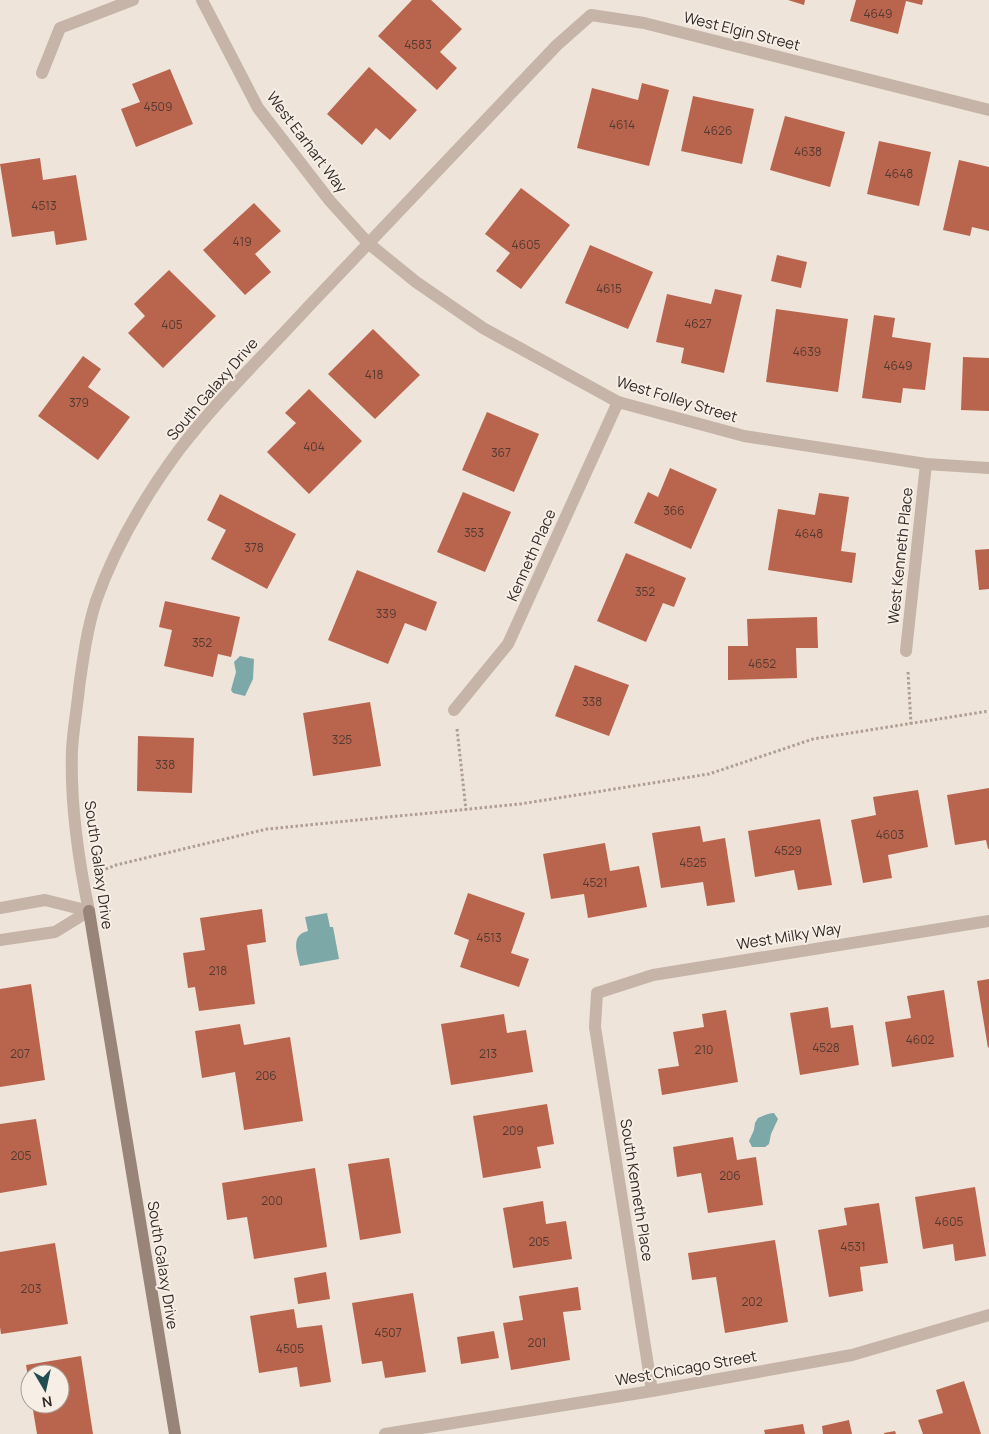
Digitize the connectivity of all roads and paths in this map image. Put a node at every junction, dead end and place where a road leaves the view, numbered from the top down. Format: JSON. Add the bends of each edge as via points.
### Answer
{"nodes":[{"id":1,"x":133,"y":0,"type":"edge"},
{"id":2,"x":202,"y":0,"type":"edge"},
{"id":3,"x":42,"y":73,"type":"dead end"},
{"id":4,"x":989,"y":110,"type":"edge"},
{"id":5,"x":368,"y":242,"type":"junction"},
{"id":6,"x":618,"y":402,"type":"junction"},
{"id":7,"x":926,"y":464,"type":"junction"},
{"id":8,"x":989,"y":468,"type":"edge"},
{"id":9,"x":906,"y":651,"type":"joint"},
{"id":10,"x":454,"y":710,"type":"joint"},
{"id":11,"x":989,"y":711,"type":"edge"},
{"id":12,"x":911,"y":724,"type":"junction"},
{"id":13,"x":466,"y":810,"type":"junction"},
{"id":14,"x":82,"y":878,"type":"junction"},
{"id":15,"x":0,"y":908,"type":"edge"},
{"id":16,"x":89,"y":911,"type":"junction"},
{"id":17,"x":989,"y":921,"type":"edge"},
{"id":18,"x":0,"y":940,"type":"edge"},
{"id":19,"x":597,"y":993,"type":"joint"},
{"id":20,"x":989,"y":1316,"type":"edge"},
{"id":21,"x":652,"y":1391,"type":"junction"},
{"id":22,"x":175,"y":1434,"type":"edge"},
{"id":23,"x":385,"y":1434,"type":"edge"}],
"edges":[{"from":1,"to":3,"type":"street","via":[[60,28]]},
{"from":2,"to":5,"type":"street","name":"West Earhart Way","via":[[258,108],[330,201]]},
{"from":4,"to":5,"type":"street","name":"West Elgin Street","via":[[644,23],[591,15],[558,45]]},
{"from":5,"to":6,"type":"street","name":"West Folley Street","via":[[416,282],[483,328]]},
{"from":5,"to":14,"type":"street","name":"South Galaxy Drive","via":[[178,451],[112,560],[85,643],[72,749],[73,813]]},
{"from":6,"to":7,"type":"street","name":"West Folley Street","via":[[744,436]]},
{"from":6,"to":10,"type":"street","name":"Kenneth Place","via":[[508,644]]},
{"from":7,"to":8,"type":"street","name":"West Folley Street"},
{"from":7,"to":9,"type":"street","name":"West Kenneth Place"},
{"from":9,"to":12,"type":"path"},
{"from":10,"to":13,"type":"path"},
{"from":11,"to":12,"type":"path"},
{"from":12,"to":13,"type":"path","via":[[813,740],[709,774]]},
{"from":13,"to":14,"type":"path","via":[[268,829],[116,865]]},
{"from":14,"to":16,"type":"street","name":"South Galaxy Drive"},
{"from":15,"to":16,"type":"street","via":[[45,900]]},
{"from":16,"to":18,"type":"street","via":[[55,932]]},
{"from":16,"to":22,"type":"street","name":"South Galaxy Drive"},
{"from":17,"to":19,"type":"street","name":"West Milky Way","via":[[653,975]]},
{"from":19,"to":21,"type":"street","name":"South Kenneth Place","via":[[595,1027]]},
{"from":20,"to":21,"type":"street","name":"West Chicago Street","via":[[852,1355]]},
{"from":21,"to":23,"type":"street","name":"West Chicago Street"}]}
